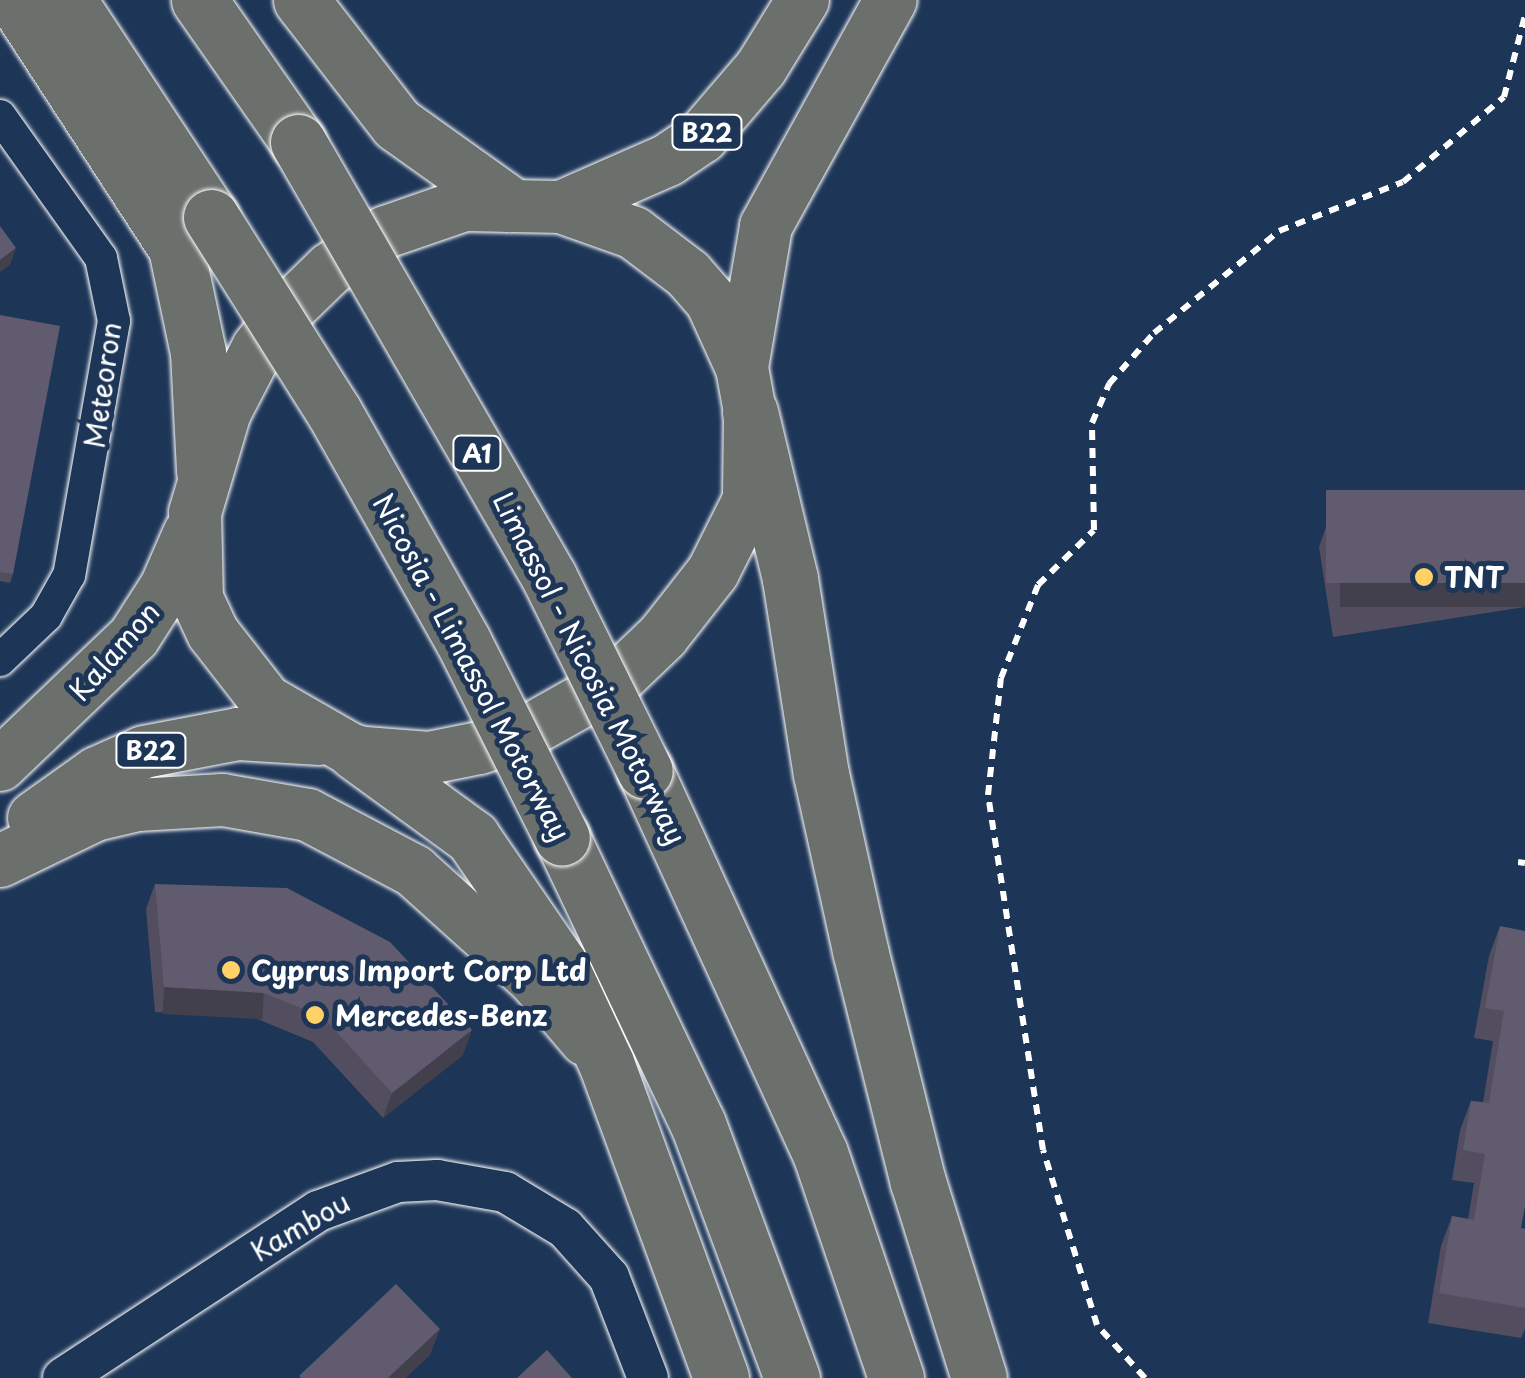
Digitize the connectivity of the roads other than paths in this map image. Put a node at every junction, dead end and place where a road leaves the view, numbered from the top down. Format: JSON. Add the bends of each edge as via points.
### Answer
{"nodes":[{"id":1,"x":15,"y":0,"type":"edge"},
{"id":2,"x":68,"y":0,"type":"edge"},
{"id":3,"x":199,"y":0,"type":"edge"},
{"id":4,"x":301,"y":0,"type":"edge"},
{"id":5,"x":804,"y":0,"type":"edge"},
{"id":6,"x":891,"y":0,"type":"edge"},
{"id":7,"x":0,"y":116,"type":"edge"},
{"id":8,"x":535,"y":205,"type":"junction"},
{"id":9,"x":746,"y":390,"type":"junction"},
{"id":10,"x":200,"y":493,"type":"junction"},
{"id":11,"x":0,"y":660,"type":"edge"},
{"id":12,"x":343,"y":747,"type":"junction"},
{"id":13,"x":0,"y":766,"type":"edge"},
{"id":14,"x":0,"y":848,"type":"edge"},
{"id":15,"x":0,"y":861,"type":"edge"},
{"id":16,"x":606,"y":1064,"type":"junction"},
{"id":17,"x":63,"y":1378,"type":"edge"},
{"id":18,"x":648,"y":1378,"type":"edge"},
{"id":19,"x":721,"y":1378,"type":"edge"},
{"id":20,"x":792,"y":1378,"type":"edge"},
{"id":21,"x":896,"y":1378,"type":"edge"},
{"id":22,"x":978,"y":1378,"type":"edge"}],
"edges":[{"from":1,"to":10,"type":"highway","via":[[176,248],[198,352]]},
{"from":2,"to":20,"type":"highway","name":"Nicosia - Limassol Motorway","bridge":true,"via":[[344,428],[464,641],[698,1124]]},
{"from":3,"to":21,"type":"highway","name":"Limassol - Nicosia Motorway","number":"A1","bridge":true,"via":[[298,142],[549,576],[820,1153]]},
{"from":4,"to":8,"type":"highway","via":[[397,124]]},
{"from":5,"to":8,"type":"main road","number":"B22","via":[[761,68],[702,137],[668,160]]},
{"from":6,"to":9,"type":"main road","number":"B22","via":[[766,226]]},
{"from":7,"to":11,"type":"street","name":"Meteoron","via":[[101,258],[114,321],[69,575],[46,616]]},
{"from":8,"to":9,"type":"main road","number":"B22","via":[[634,233],[664,252],[712,302]]},
{"from":8,"to":10,"type":"main road","number":"B22","via":[[435,212],[386,232],[330,269],[258,348]]},
{"from":9,"to":12,"type":"main road","number":"B22","via":[[750,500],[713,572],[664,636],[614,683],[523,734],[479,748],[430,758]]},
{"from":9,"to":22,"type":"highway","via":[[790,579],[821,774],[860,950],[918,1182]]},
{"from":10,"to":12,"type":"main road","number":"B22","via":[[197,598],[213,633],[266,701]]},
{"from":10,"to":13,"type":"main road","name":"Kalamon","number":"B22","via":[[176,569],[134,637]]},
{"from":12,"to":14,"type":"main road","number":"B22","via":[[238,734],[144,752],[97,773]]},
{"from":12,"to":16,"type":"highway","via":[[472,837],[560,965]]},
{"from":15,"to":16,"type":"main road","via":[[95,815],[138,804],[223,800],[308,816],[414,871],[524,970]]},
{"from":16,"to":19,"type":"highway"},
{"from":17,"to":18,"type":"street","name":"Kambou","via":[[318,1211],[398,1182],[437,1180],[505,1192],[565,1228],[609,1277]]}]}
